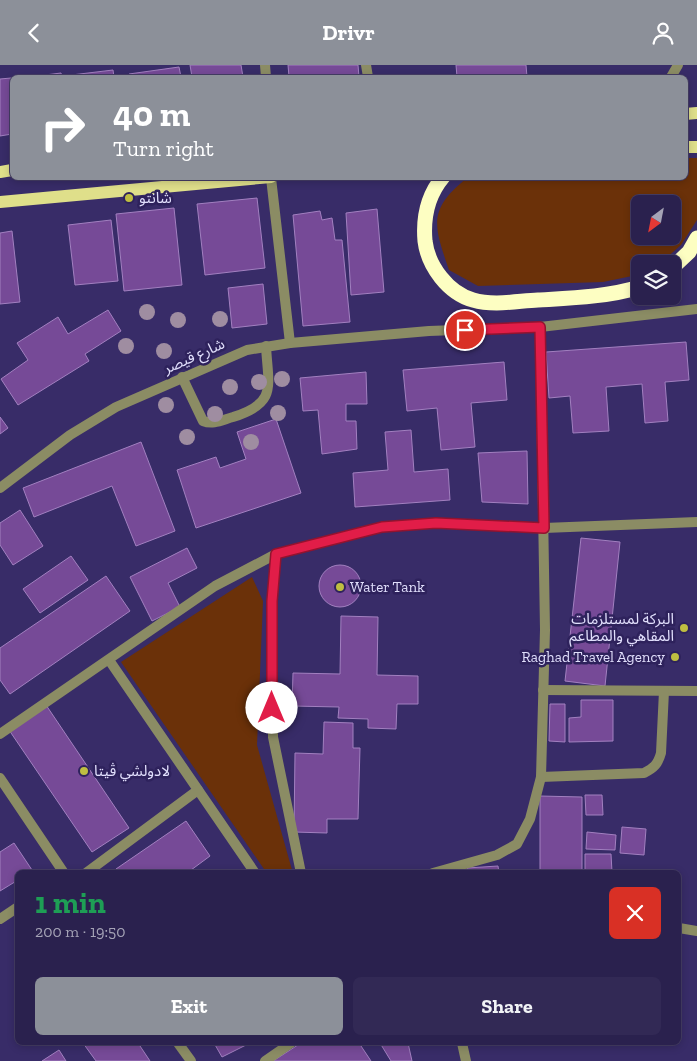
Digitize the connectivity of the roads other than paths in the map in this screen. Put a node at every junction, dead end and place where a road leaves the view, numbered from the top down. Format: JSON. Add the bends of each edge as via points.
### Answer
{"nodes":[{"id":1,"x":238,"y":180,"type":"edge"},
{"id":2,"x":271,"y":180,"type":"edge"},
{"id":3,"x":440,"y":180,"type":"edge"},
{"id":4,"x":0,"y":202,"type":"edge"},
{"id":5,"x":697,"y":239,"type":"edge"},
{"id":6,"x":681,"y":260,"type":"edge"},
{"id":7,"x":631,"y":289,"type":"edge"},
{"id":8,"x":697,"y":309,"type":"edge"},
{"id":9,"x":540,"y":327,"type":"junction"},
{"id":10,"x":290,"y":343,"type":"junction"},
{"id":11,"x":266,"y":346,"type":"junction"},
{"id":12,"x":182,"y":377,"type":"junction"},
{"id":13,"x":0,"y":488,"type":"edge"},
{"id":14,"x":697,"y":521,"type":"edge"},
{"id":15,"x":544,"y":528,"type":"junction"},
{"id":16,"x":276,"y":554,"type":"junction"},
{"id":17,"x":109,"y":660,"type":"junction"},
{"id":18,"x":543,"y":690,"type":"junction"},
{"id":19,"x":664,"y":691,"type":"junction"},
{"id":20,"x":697,"y":691,"type":"edge"},
{"id":21,"x":0,"y":734,"type":"edge"},
{"id":22,"x":541,"y":777,"type":"junction"},
{"id":23,"x":0,"y":778,"type":"edge"},
{"id":24,"x":198,"y":790,"type":"junction"},
{"id":25,"x":62,"y":870,"type":"edge"},
{"id":26,"x":90,"y":870,"type":"edge"},
{"id":27,"x":253,"y":870,"type":"edge"},
{"id":28,"x":300,"y":870,"type":"edge"},
{"id":29,"x":444,"y":870,"type":"edge"},
{"id":30,"x":15,"y":909,"type":"edge"},
{"id":31,"x":0,"y":919,"type":"edge"},
{"id":32,"x":681,"y":928,"type":"edge"},
{"id":33,"x":697,"y":931,"type":"edge"},
{"id":34,"x":179,"y":1045,"type":"edge"},
{"id":35,"x":288,"y":1045,"type":"edge"},
{"id":36,"x":462,"y":1045,"type":"edge"},
{"id":37,"x":191,"y":1061,"type":"edge"},
{"id":38,"x":265,"y":1061,"type":"edge"},
{"id":39,"x":466,"y":1061,"type":"edge"}],
"edges":[{"from":1,"to":4,"type":"main road"},
{"from":2,"to":10,"type":"street"},
{"from":3,"to":7,"type":"highway","via":[[428,203],[424,222],[426,248],[435,271],[453,289],[472,300],[496,303],[599,296]]},
{"from":5,"to":6,"type":"highway"},
{"from":8,"to":9,"type":"street","name":"شارع قيصر"},
{"from":9,"to":10,"type":"street","name":"شارع قيصر","via":[[428,331]]},
{"from":9,"to":15,"type":"street"},
{"from":10,"to":11,"type":"street","name":"شارع قيصر"},
{"from":11,"to":12,"type":"street","name":"شارع قيصر","via":[[226,357]]},
{"from":11,"to":12,"type":"street","via":[[268,390],[265,399],[252,411],[211,424],[203,421]]},
{"from":12,"to":13,"type":"street","name":"شارع قيصر","via":[[116,407],[70,435]]},
{"from":14,"to":15,"type":"street"},
{"from":15,"to":16,"type":"street","via":[[436,523],[390,527],[341,536]]},
{"from":15,"to":18,"type":"street"},
{"from":16,"to":17,"type":"street","via":[[215,586]]},
{"from":16,"to":28,"type":"street","via":[[272,601],[273,737]]},
{"from":17,"to":21,"type":"street"},
{"from":17,"to":24,"type":"street"},
{"from":18,"to":19,"type":"street"},
{"from":18,"to":22,"type":"street"},
{"from":19,"to":20,"type":"street"},
{"from":19,"to":22,"type":"street","via":[[661,753],[659,762],[652,769],[644,773]]},
{"from":22,"to":29,"type":"street","via":[[530,819],[517,844],[496,855]]},
{"from":23,"to":25,"type":"street"},
{"from":24,"to":26,"type":"street"},
{"from":24,"to":27,"type":"street"},
{"from":30,"to":31,"type":"street"},
{"from":32,"to":33,"type":"street"},
{"from":34,"to":37,"type":"street"},
{"from":35,"to":38,"type":"street"},
{"from":36,"to":39,"type":"street"}]}
